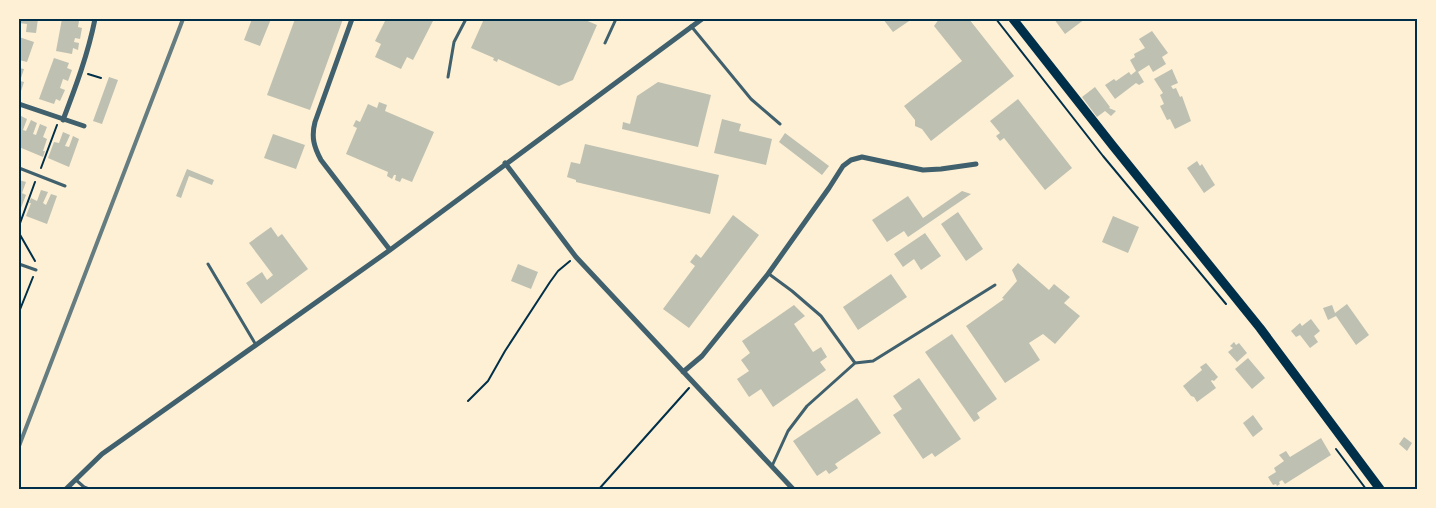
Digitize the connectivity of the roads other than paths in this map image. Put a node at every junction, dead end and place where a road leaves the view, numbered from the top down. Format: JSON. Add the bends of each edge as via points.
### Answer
{"nodes":[{"id":1,"x":95,"y":19,"type":"edge"},
{"id":2,"x":352,"y":19,"type":"edge"},
{"id":3,"x":466,"y":19,"type":"edge"},
{"id":4,"x":616,"y":19,"type":"edge"},
{"id":5,"x":702,"y":19,"type":"edge"},
{"id":6,"x":1014,"y":19,"type":"edge"},
{"id":7,"x":691,"y":26,"type":"junction"},
{"id":8,"x":605,"y":43,"type":"dead end"},
{"id":9,"x":448,"y":78,"type":"dead end"},
{"id":10,"x":19,"y":104,"type":"edge"},
{"id":11,"x":63,"y":120,"type":"junction"},
{"id":12,"x":780,"y":124,"type":"dead end"},
{"id":13,"x":84,"y":126,"type":"dead end"},
{"id":14,"x":505,"y":164,"type":"junction"},
{"id":15,"x":976,"y":164,"type":"dead end"},
{"id":16,"x":19,"y":168,"type":"edge"},
{"id":17,"x":65,"y":186,"type":"dead end"},
{"id":18,"x":390,"y":250,"type":"junction"},
{"id":19,"x":19,"y":264,"type":"edge"},
{"id":20,"x":208,"y":264,"type":"dead end"},
{"id":21,"x":36,"y":270,"type":"dead end"},
{"id":22,"x":768,"y":274,"type":"junction"},
{"id":23,"x":995,"y":285,"type":"dead end"},
{"id":24,"x":256,"y":345,"type":"junction"},
{"id":25,"x":855,"y":362,"type":"junction"},
{"id":26,"x":684,"y":372,"type":"junction"},
{"id":27,"x":772,"y":466,"type":"junction"},
{"id":28,"x":76,"y":480,"type":"junction"},
{"id":29,"x":66,"y":489,"type":"edge"},
{"id":30,"x":89,"y":489,"type":"edge"},
{"id":31,"x":793,"y":489,"type":"edge"},
{"id":32,"x":1380,"y":489,"type":"edge"}],
"edges":[{"from":1,"to":11,"type":"street","via":[[91,40]]},
{"from":2,"to":18,"type":"street","via":[[315,122],[314,144],[321,160]]},
{"from":3,"to":9,"type":"lane","via":[[454,42]]},
{"from":4,"to":8,"type":"lane"},
{"from":5,"to":7,"type":"street"},
{"from":6,"to":32,"type":"main road","via":[[1260,328]]},
{"from":7,"to":12,"type":"lane","via":[[751,99]]},
{"from":7,"to":14,"type":"street"},
{"from":10,"to":11,"type":"street"},
{"from":11,"to":13,"type":"street"},
{"from":14,"to":18,"type":"street"},
{"from":14,"to":26,"type":"street","via":[[576,257]]},
{"from":15,"to":22,"type":"street","via":[[923,170],[862,157],[851,160],[843,166]]},
{"from":16,"to":17,"type":"lane"},
{"from":18,"to":24,"type":"street"},
{"from":19,"to":21,"type":"lane"},
{"from":20,"to":24,"type":"lane"},
{"from":22,"to":25,"type":"lane","via":[[820,316]]},
{"from":22,"to":26,"type":"street","via":[[702,356]]},
{"from":23,"to":25,"type":"lane","via":[[872,361]]},
{"from":24,"to":28,"type":"street","via":[[102,454]]},
{"from":25,"to":27,"type":"lane","via":[[807,406],[788,431]]},
{"from":26,"to":27,"type":"street"},
{"from":27,"to":31,"type":"street"},
{"from":28,"to":29,"type":"street"},
{"from":28,"to":30,"type":"lane"}]}
